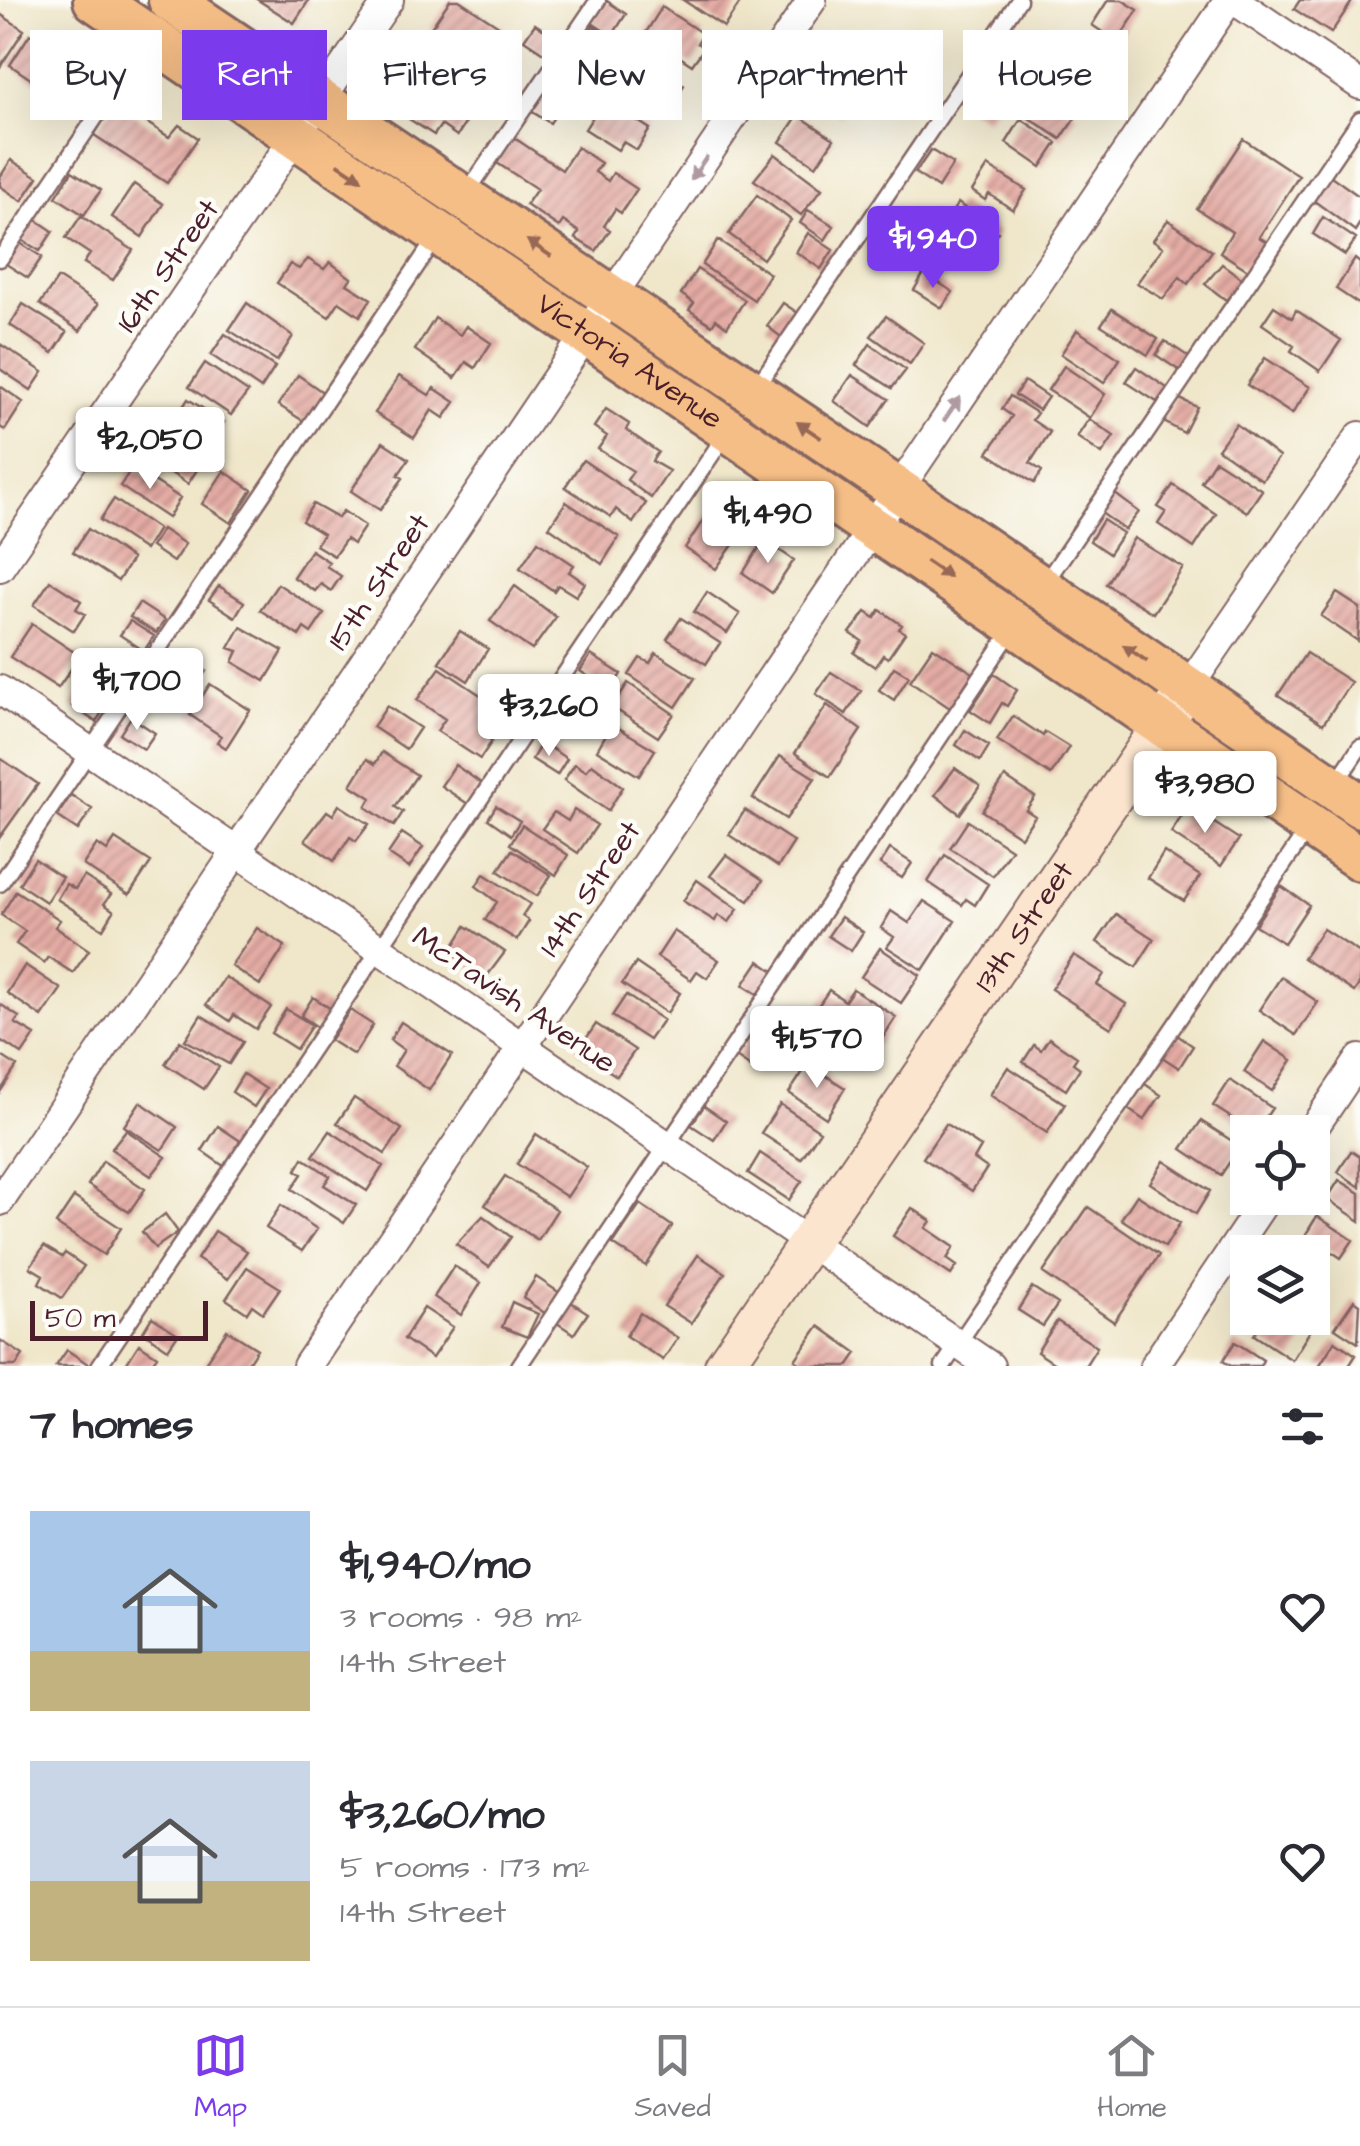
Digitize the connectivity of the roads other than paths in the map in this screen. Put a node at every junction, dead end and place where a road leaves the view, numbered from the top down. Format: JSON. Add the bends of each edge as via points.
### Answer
{"nodes":[{"id":1,"x":95,"y":0,"type":"edge"},
{"id":2,"x":389,"y":0,"type":"edge"},
{"id":3,"x":598,"y":0,"type":"edge"},
{"id":4,"x":812,"y":0,"type":"edge"},
{"id":5,"x":1019,"y":0,"type":"edge"},
{"id":6,"x":1232,"y":0,"type":"edge"},
{"id":7,"x":173,"y":1,"type":"edge"},
{"id":8,"x":140,"y":30,"type":"edge"},
{"id":9,"x":217,"y":30,"type":"edge"},
{"id":10,"x":162,"y":45,"type":"edge"},
{"id":11,"x":1360,"y":85,"type":"edge"},
{"id":12,"x":327,"y":93,"type":"edge"},
{"id":13,"x":327,"y":103,"type":"edge"},
{"id":14,"x":1360,"y":119,"type":"edge"},
{"id":15,"x":94,"y":120,"type":"edge"},
{"id":16,"x":308,"y":120,"type":"edge"},
{"id":17,"x":296,"y":137,"type":"junction"},
{"id":18,"x":464,"y":197,"type":"junction"},
{"id":19,"x":439,"y":233,"type":"junction"},
{"id":20,"x":0,"y":259,"type":"edge"},
{"id":21,"x":612,"y":298,"type":"junction"},
{"id":22,"x":588,"y":334,"type":"junction"},
{"id":23,"x":753,"y":392,"type":"junction"},
{"id":24,"x":728,"y":430,"type":"junction"},
{"id":25,"x":1360,"y":436,"type":"edge"},
{"id":26,"x":897,"y":489,"type":"junction"},
{"id":27,"x":873,"y":524,"type":"junction"},
{"id":28,"x":0,"y":568,"type":"edge"},
{"id":29,"x":1042,"y":588,"type":"junction"},
{"id":30,"x":1016,"y":623,"type":"junction"},
{"id":31,"x":0,"y":690,"type":"edge"},
{"id":32,"x":1175,"y":706,"type":"junction"},
{"id":33,"x":1360,"y":747,"type":"edge"},
{"id":34,"x":90,"y":751,"type":"junction"},
{"id":35,"x":1346,"y":797,"type":"edge"},
{"id":36,"x":1310,"y":825,"type":"junction"},
{"id":37,"x":235,"y":850,"type":"junction"},
{"id":38,"x":1360,"y":859,"type":"edge"},
{"id":39,"x":0,"y":884,"type":"edge"},
{"id":40,"x":382,"y":950,"type":"junction"},
{"id":41,"x":524,"y":1045,"type":"junction"},
{"id":42,"x":1360,"y":1060,"type":"edge"},
{"id":43,"x":1323,"y":1115,"type":"edge"},
{"id":44,"x":668,"y":1145,"type":"junction"},
{"id":45,"x":0,"y":1200,"type":"edge"},
{"id":46,"x":1256,"y":1215,"type":"edge"},
{"id":47,"x":811,"y":1243,"type":"junction"},
{"id":48,"x":950,"y":1355,"type":"edge"},
{"id":49,"x":99,"y":1366,"type":"edge"},
{"id":50,"x":306,"y":1366,"type":"edge"},
{"id":51,"x":519,"y":1366,"type":"edge"},
{"id":52,"x":724,"y":1366,"type":"edge"},
{"id":53,"x":990,"y":1366,"type":"edge"},
{"id":54,"x":1154,"y":1366,"type":"edge"}],
"edges":[{"from":1,"to":8,"type":"main road","name":"Victoria Avenue"},
{"from":2,"to":12,"type":"street","name":"16th Street"},
{"from":3,"to":18,"type":"lane"},
{"from":4,"to":21,"type":"street","name":"15th Street","one_way":true},
{"from":5,"to":23,"type":"lane"},
{"from":6,"to":11,"type":"street"},
{"from":26,"to":6,"type":"street","name":"14th Street","one_way":true},
{"from":7,"to":9,"type":"main road","name":"Victoria Avenue"},
{"from":10,"to":17,"type":"main road","name":"Victoria Avenue"},
{"from":13,"to":18,"type":"main road","name":"Victoria Avenue"},
{"from":14,"to":29,"type":"lane"},
{"from":15,"to":20,"type":"lane"},
{"from":16,"to":17,"type":"street","name":"16th Street"},
{"from":17,"to":19,"type":"main road","name":"Victoria Avenue","one_way":true},
{"from":17,"to":28,"type":"street","name":"16th Street"},
{"from":21,"to":18,"type":"main road","name":"Victoria Avenue","one_way":true},
{"from":19,"to":22,"type":"main road","name":"Victoria Avenue"},
{"from":19,"to":34,"type":"lane"},
{"from":21,"to":22,"type":"street","name":"15th Street"},
{"from":21,"to":23,"type":"main road","name":"Victoria Avenue"},
{"from":22,"to":24,"type":"main road","name":"Victoria Avenue"},
{"from":22,"to":37,"type":"street","name":"15th Street"},
{"from":26,"to":23,"type":"main road","name":"Victoria Avenue","one_way":true},
{"from":24,"to":27,"type":"main road","name":"Victoria Avenue"},
{"from":24,"to":40,"type":"lane"},
{"from":25,"to":32,"type":"street","name":"13th Street"},
{"from":26,"to":27,"type":"street","name":"14th Street"},
{"from":26,"to":29,"type":"main road","name":"Victoria Avenue"},
{"from":27,"to":30,"type":"main road","name":"Victoria Avenue","one_way":true},
{"from":27,"to":41,"type":"street","name":"14th Street"},
{"from":32,"to":29,"type":"main road","name":"Victoria Avenue","one_way":true},
{"from":30,"to":32,"type":"main road","name":"Victoria Avenue"},
{"from":30,"to":44,"type":"lane"},
{"from":31,"to":34,"type":"street","name":"McTavish Avenue"},
{"from":32,"to":35,"type":"main road","name":"Victoria Avenue"},
{"from":32,"to":36,"type":"main road","name":"Victoria Avenue"},
{"from":32,"to":47,"type":"street","name":"13th Street"},
{"from":33,"to":35,"type":"lane"},
{"from":34,"to":37,"type":"street","name":"McTavish Avenue"},
{"from":34,"to":39,"type":"lane"},
{"from":36,"to":38,"type":"main road","name":"Victoria Avenue"},
{"from":36,"to":48,"type":"lane"},
{"from":37,"to":40,"type":"street","name":"McTavish Avenue"},
{"from":37,"to":45,"type":"street","name":"15th Street"},
{"from":40,"to":41,"type":"street","name":"McTavish Avenue"},
{"from":40,"to":49,"type":"lane"},
{"from":41,"to":44,"type":"street","name":"McTavish Avenue"},
{"from":41,"to":50,"type":"street","name":"14th Street"},
{"from":42,"to":43,"type":"street"},
{"from":44,"to":47,"type":"street","name":"McTavish Avenue"},
{"from":44,"to":51,"type":"lane"},
{"from":46,"to":54,"type":"street"},
{"from":47,"to":48,"type":"street","name":"McTavish Avenue"},
{"from":47,"to":52,"type":"street","name":"13th Street"},
{"from":48,"to":53,"type":"street","name":"McTavish Avenue"}]}
